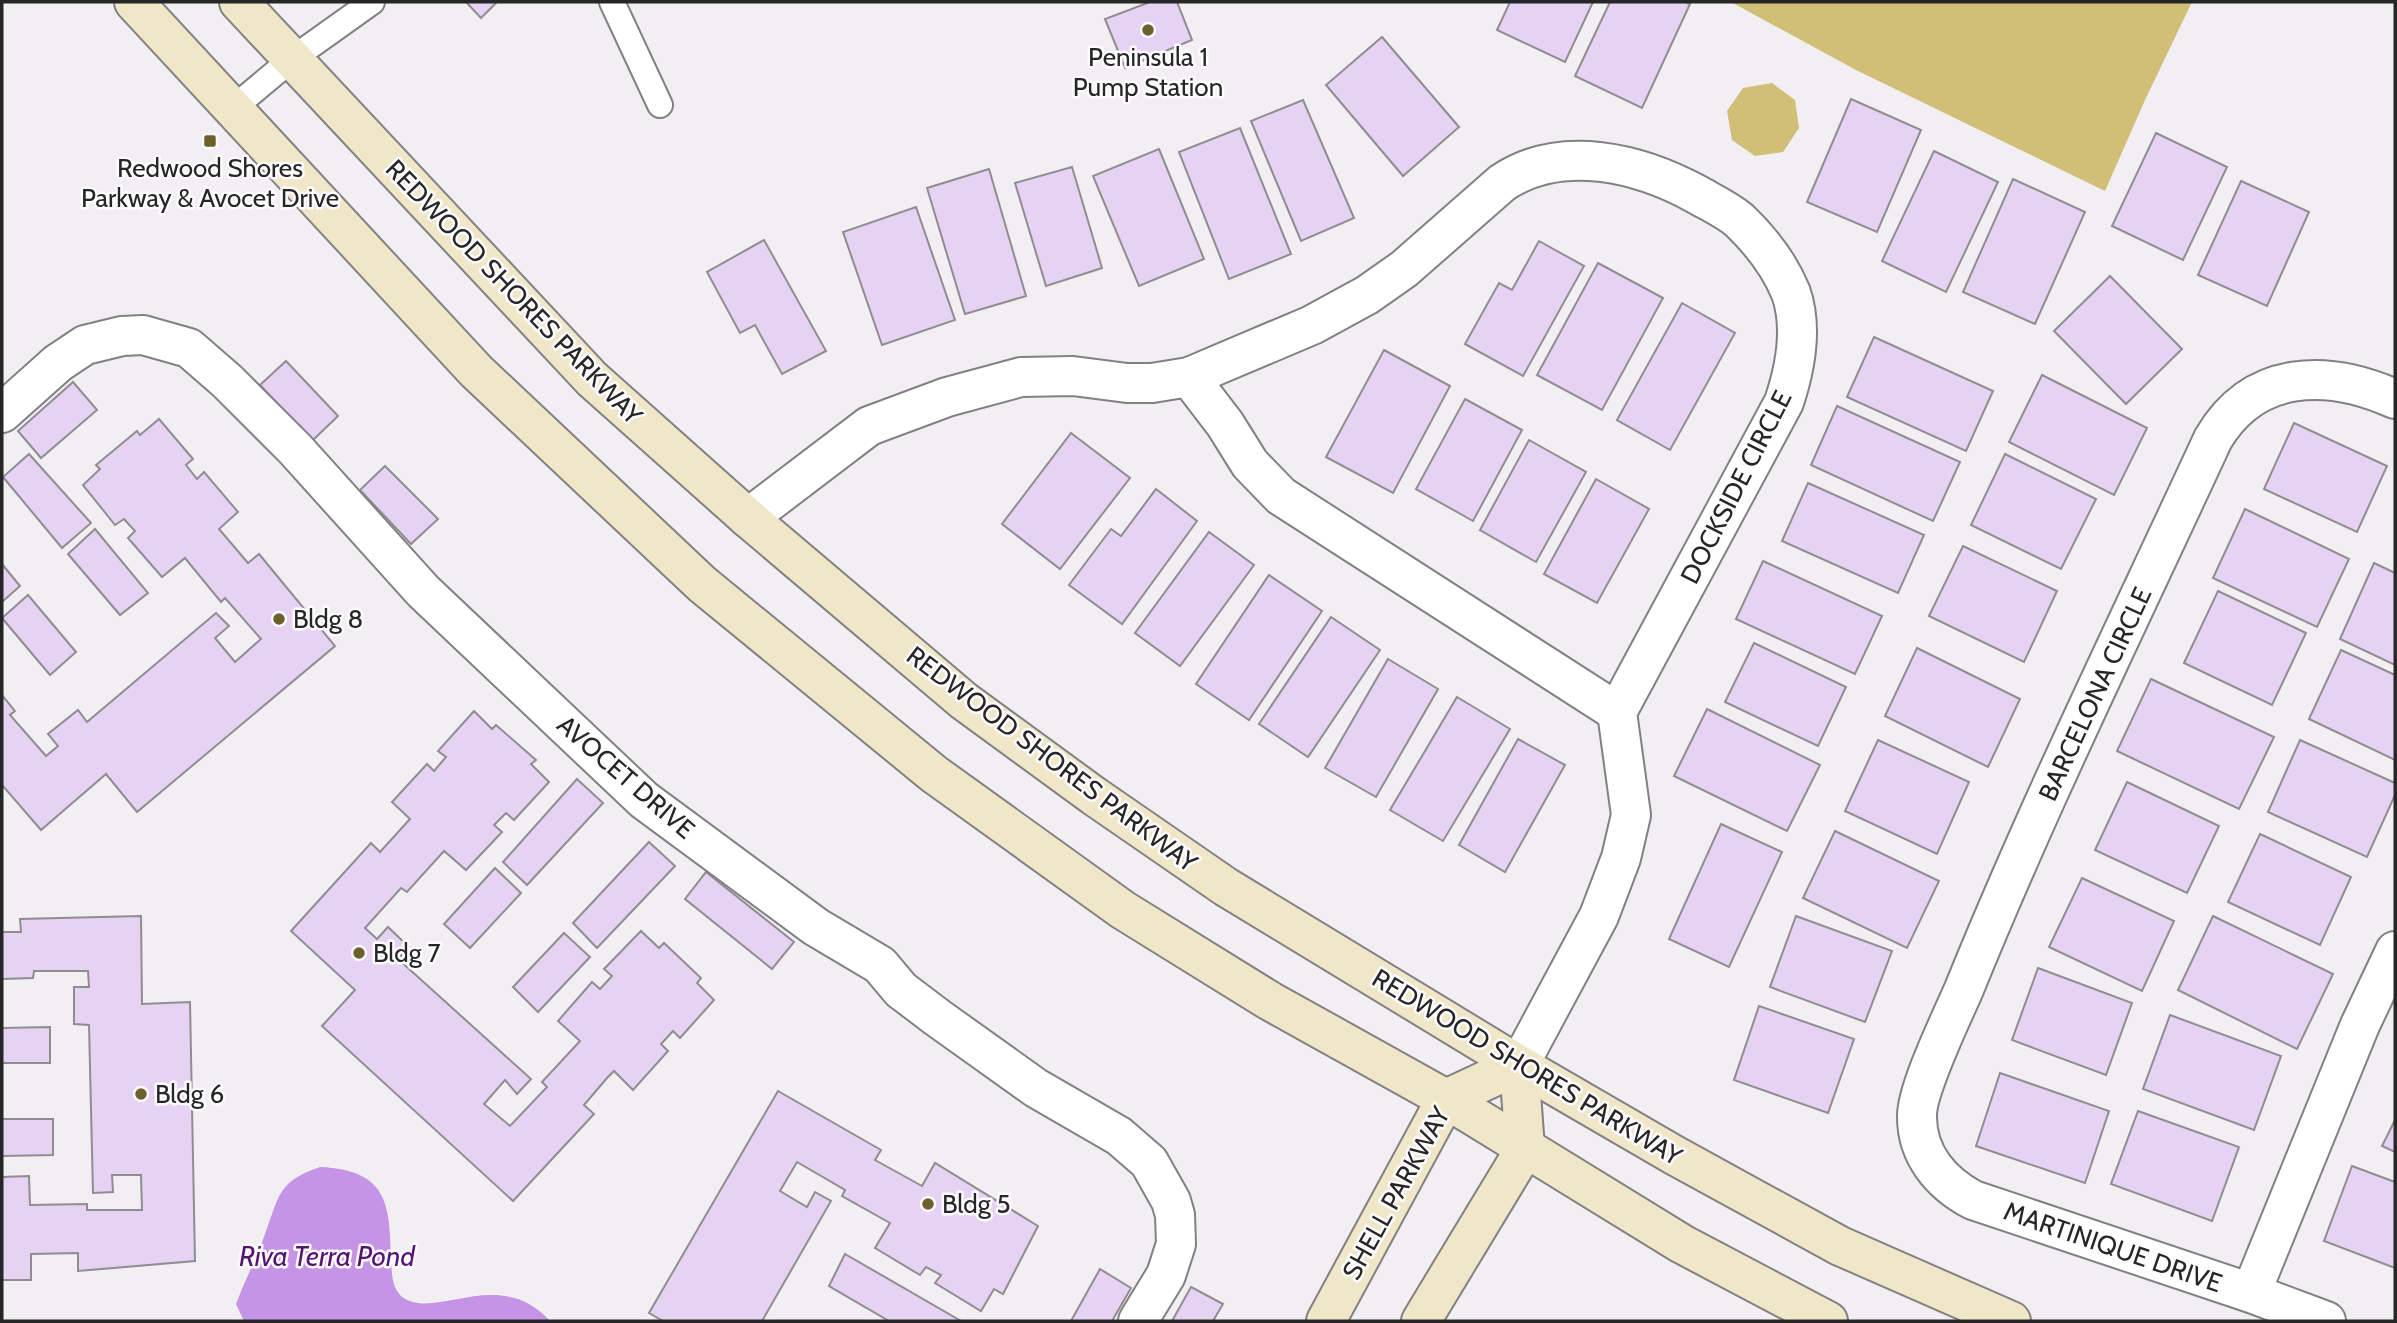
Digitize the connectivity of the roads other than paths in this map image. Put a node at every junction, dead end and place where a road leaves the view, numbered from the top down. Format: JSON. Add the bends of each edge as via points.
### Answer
{"nodes":[{"id":1,"x":134,"y":2,"type":"edge"},
{"id":2,"x":239,"y":2,"type":"edge"},
{"id":3,"x":372,"y":2,"type":"edge"},
{"id":4,"x":612,"y":2,"type":"edge"},
{"id":5,"x":292,"y":59,"type":"junction"},
{"id":6,"x":660,"y":105,"type":"dead end"},
{"id":7,"x":232,"y":109,"type":"junction"},
{"id":8,"x":1189,"y":377,"type":"junction"},
{"id":9,"x":2395,"y":399,"type":"edge"},
{"id":10,"x":2,"y":413,"type":"edge"},
{"id":11,"x":748,"y":518,"type":"junction"},
{"id":12,"x":1617,"y":712,"type":"junction"},
{"id":13,"x":2395,"y":951,"type":"edge"},
{"id":14,"x":1519,"y":1065,"type":"junction"},
{"id":15,"x":1446,"y":1099,"type":"junction"},
{"id":16,"x":1922,"y":1146,"type":"joint"},
{"id":17,"x":1525,"y":1149,"type":"junction"},
{"id":18,"x":2251,"y":1293,"type":"junction"},
{"id":19,"x":1138,"y":1321,"type":"edge"},
{"id":20,"x":1326,"y":1321,"type":"edge"},
{"id":21,"x":1421,"y":1321,"type":"edge"},
{"id":22,"x":1828,"y":1321,"type":"edge"},
{"id":23,"x":2011,"y":1321,"type":"edge"},
{"id":24,"x":2326,"y":1321,"type":"edge"}],
"edges":[{"from":1,"to":7,"type":"main road"},
{"from":2,"to":5,"type":"main road","name":"REDWOOD SHORES PARKWAY"},
{"from":3,"to":5,"type":"lane"},
{"from":4,"to":6,"type":"lane"},
{"from":5,"to":7,"type":"lane"},
{"from":5,"to":11,"type":"main road","name":"REDWOOD SHORES PARKWAY","via":[[592,379]]},
{"from":7,"to":15,"type":"main road","via":[[476,371],[702,584],[933,774],[1123,910],[1270,1001]]},
{"from":8,"to":11,"type":"street","name":"DOCKSIDE CIRCLE","via":[[1152,383],[1021,377],[947,397],[869,426]]},
{"from":8,"to":12,"type":"street","via":[[1250,464],[1281,496]]},
{"from":8,"to":12,"type":"street","name":"DOCKSIDE CIRCLE","via":[[1312,325],[1367,295],[1404,269],[1502,183],[1535,166],[1574,160],[1625,166],[1684,188],[1737,219],[1775,263],[1791,295],[1796,324],[1792,379],[1784,402]]},
{"from":9,"to":16,"type":"street","name":"BARCELONA CIRCLE","via":[[2367,386],[2308,379],[2263,390],[2225,418],[1996,910],[1916,1114]]},
{"from":10,"to":19,"type":"street","name":"AVOCET DRIVE","via":[[85,345],[143,335],[190,348],[295,449],[424,591],[644,800],[816,926],[880,965],[901,990],[938,1018],[1036,1088],[1119,1136],[1149,1162],[1171,1201],[1176,1244],[1166,1275]]},
{"from":11,"to":14,"type":"main road","name":"REDWOOD SHORES PARKWAY","via":[[964,701],[1094,796],[1226,887]]},
{"from":12,"to":14,"type":"street","via":[[1631,816],[1621,858],[1599,916]]},
{"from":13,"to":18,"type":"street","via":[[2360,1025]]},
{"from":14,"to":15,"type":"main road","name":"SHELL PARKWAY"},
{"from":14,"to":17,"type":"main road"},
{"from":14,"to":23,"type":"main road","name":"REDWOOD SHORES PARKWAY","via":[[1840,1245]]},
{"from":15,"to":17,"type":"main road"},
{"from":15,"to":20,"type":"main road","name":"SHELL PARKWAY"},
{"from":16,"to":18,"type":"street","name":"MARTINIQUE DRIVE","via":[[1942,1180],[1973,1200]]},
{"from":17,"to":21,"type":"main road"},
{"from":17,"to":22,"type":"main road","via":[[1682,1244]]},
{"from":18,"to":24,"type":"street","name":"MARTINIQUE DRIVE"}]}
